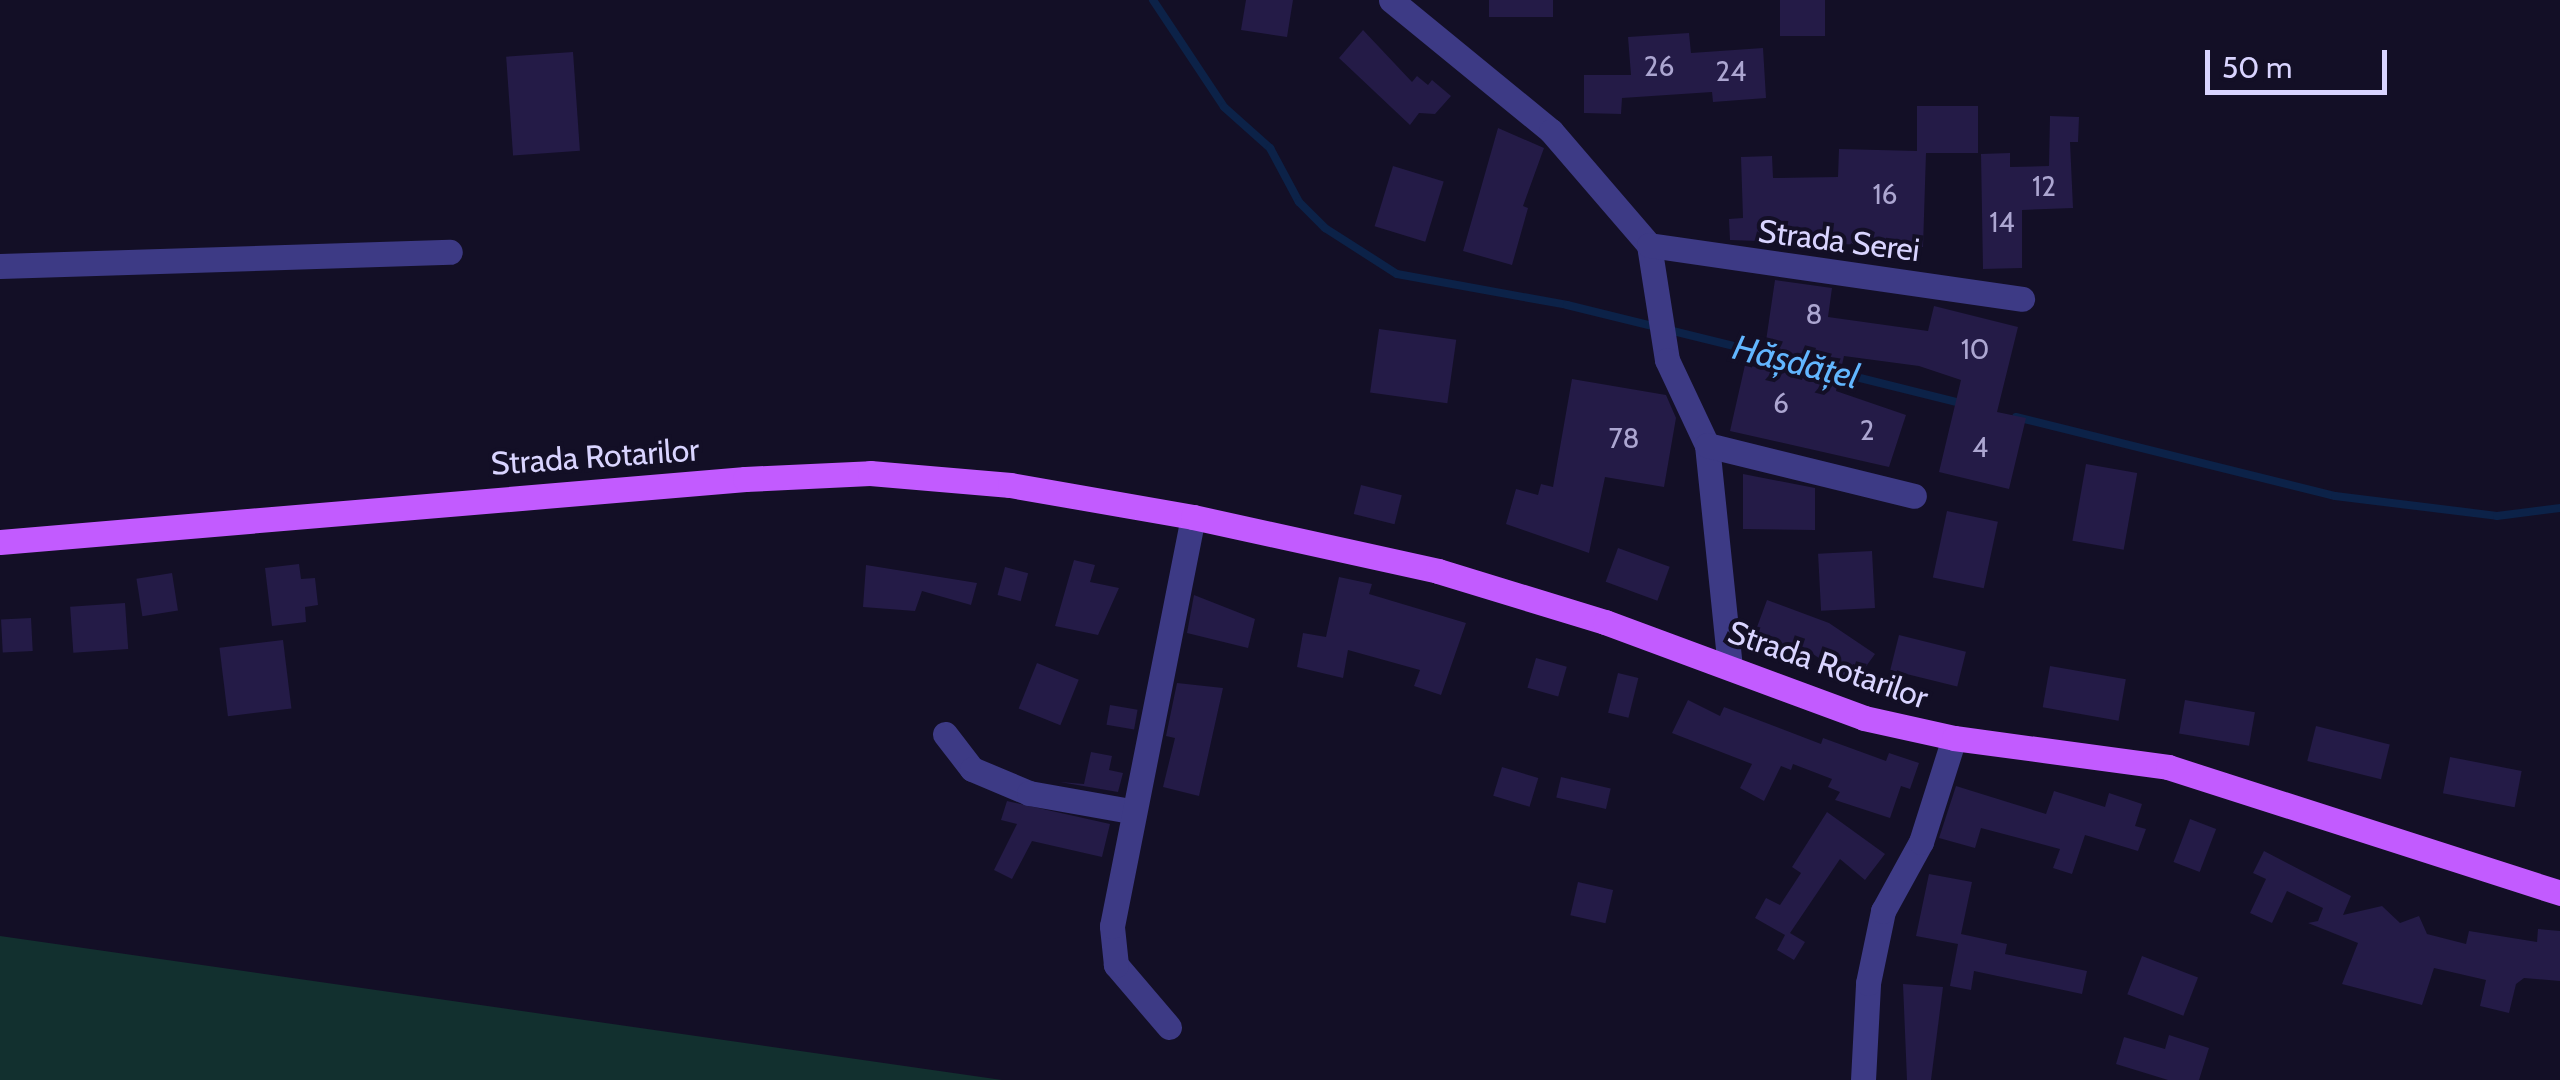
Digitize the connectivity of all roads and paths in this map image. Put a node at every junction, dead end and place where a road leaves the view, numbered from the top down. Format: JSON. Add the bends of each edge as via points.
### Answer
{"nodes":[{"id":1,"x":1399,"y":2,"type":"edge"},
{"id":2,"x":1649,"y":246,"type":"junction"},
{"id":3,"x":450,"y":252,"type":"dead end"},
{"id":4,"x":0,"y":266,"type":"edge"},
{"id":5,"x":2022,"y":300,"type":"dead end"},
{"id":6,"x":1707,"y":445,"type":"junction"},
{"id":7,"x":1914,"y":496,"type":"dead end"},
{"id":8,"x":1193,"y":517,"type":"junction"},
{"id":9,"x":0,"y":542,"type":"edge"},
{"id":10,"x":1730,"y":668,"type":"junction"},
{"id":11,"x":944,"y":734,"type":"dead end"},
{"id":12,"x":1954,"y":738,"type":"junction"},
{"id":13,"x":1130,"y":811,"type":"junction"},
{"id":14,"x":2560,"y":894,"type":"edge"},
{"id":15,"x":1170,"y":1028,"type":"dead end"},
{"id":16,"x":1863,"y":1080,"type":"edge"}],
"edges":[{"from":1,"to":2,"type":"street","via":[[1551,132]]},
{"from":2,"to":5,"type":"street","name":"Strada Serei"},
{"from":2,"to":6,"type":"street","via":[[1667,360]]},
{"from":3,"to":4,"type":"street"},
{"from":6,"to":7,"type":"street"},
{"from":6,"to":10,"type":"street"},
{"from":8,"to":9,"type":"main road","name":"Strada Rotarilor","via":[[1010,485],[870,473],[417,502]]},
{"from":8,"to":10,"type":"main road","name":"Strada Rotarilor","via":[[1509,590]]},
{"from":8,"to":13,"type":"street"},
{"from":10,"to":12,"type":"main road","name":"Strada Rotarilor","via":[[1864,718]]},
{"from":11,"to":13,"type":"street","via":[[972,769],[1015,787],[1084,807]]},
{"from":12,"to":14,"type":"main road","name":"Strada Rotarilor","via":[[2168,766]]},
{"from":12,"to":16,"type":"street","via":[[1921,842],[1882,911],[1868,983]]},
{"from":13,"to":15,"type":"street","via":[[1112,926],[1116,965]]}]}
